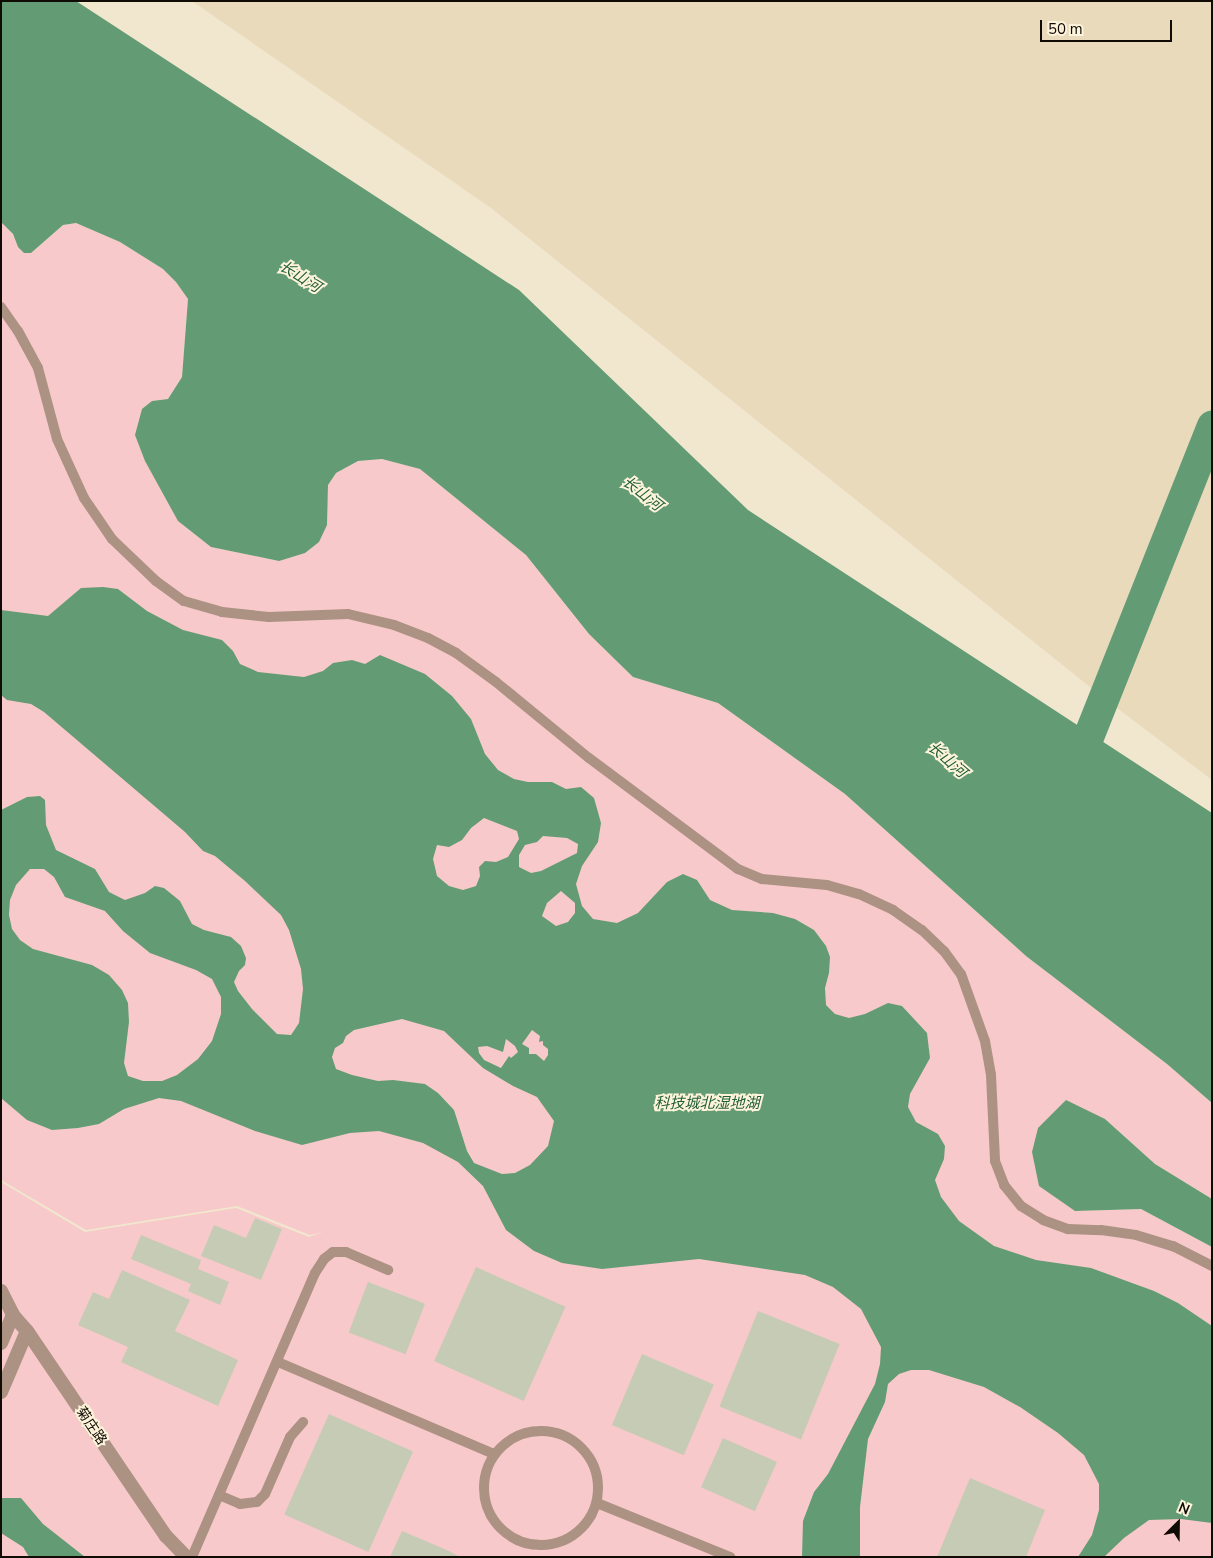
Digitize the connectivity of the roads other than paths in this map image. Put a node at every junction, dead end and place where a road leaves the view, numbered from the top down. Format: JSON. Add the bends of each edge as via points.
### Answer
{"nodes":[{"id":1,"x":2,"y":310,"type":"edge"},
{"id":2,"x":1212,"y":1266,"type":"edge"},
{"id":3,"x":388,"y":1270,"type":"dead end"},
{"id":4,"x":1,"y":1291,"type":"edge"},
{"id":5,"x":13,"y":1316,"type":"junction"},
{"id":6,"x":27,"y":1331,"type":"junction"},
{"id":7,"x":1,"y":1343,"type":"edge"},
{"id":8,"x":278,"y":1362,"type":"junction"},
{"id":9,"x":1,"y":1392,"type":"edge"},
{"id":10,"x":303,"y":1422,"type":"dead end"},
{"id":11,"x":494,"y":1454,"type":"junction"},
{"id":12,"x":219,"y":1495,"type":"junction"},
{"id":13,"x":596,"y":1502,"type":"junction"},
{"id":14,"x":186,"y":1557,"type":"edge"},
{"id":15,"x":192,"y":1557,"type":"edge"},
{"id":16,"x":730,"y":1557,"type":"edge"}],
"edges":[{"from":1,"to":2,"type":"lane","via":[[18,331],[38,368],[57,439],[84,498],[112,539],[156,581],[184,601],[222,612],[269,616],[348,614],[394,625],[428,638],[456,653],[496,682],[589,758],[738,869],[762,879],[828,885],[859,894],[893,910],[922,930],[944,951],[961,974],[985,1041],[991,1075],[995,1161],[1004,1185],[1021,1206],[1043,1220],[1068,1229],[1136,1235],[1172,1246]]},
{"from":3,"to":8,"type":"lane","via":[[346,1252],[333,1252],[324,1259],[315,1273]]},
{"from":4,"to":5,"type":"street","name":"菊庄路"},
{"from":5,"to":6,"type":"street","name":"菊庄路"},
{"from":5,"to":7,"type":"street"},
{"from":6,"to":9,"type":"street"},
{"from":6,"to":14,"type":"street","name":"菊庄路","via":[[166,1536]]},
{"from":8,"to":11,"type":"lane"},
{"from":8,"to":12,"type":"lane"},
{"from":10,"to":12,"type":"lane","via":[[290,1438],[265,1494],[257,1502],[240,1504]]},
{"from":11,"to":13,"type":"lane","via":[[508,1440],[526,1432],[545,1431],[564,1436],[591,1460],[597,1477]]},
{"from":11,"to":13,"type":"lane","via":[[486,1471],[483,1491],[488,1510],[498,1526],[514,1538],[531,1544],[549,1544],[567,1538],[582,1528]]},
{"from":12,"to":15,"type":"lane"},
{"from":13,"to":16,"type":"lane"}]}
